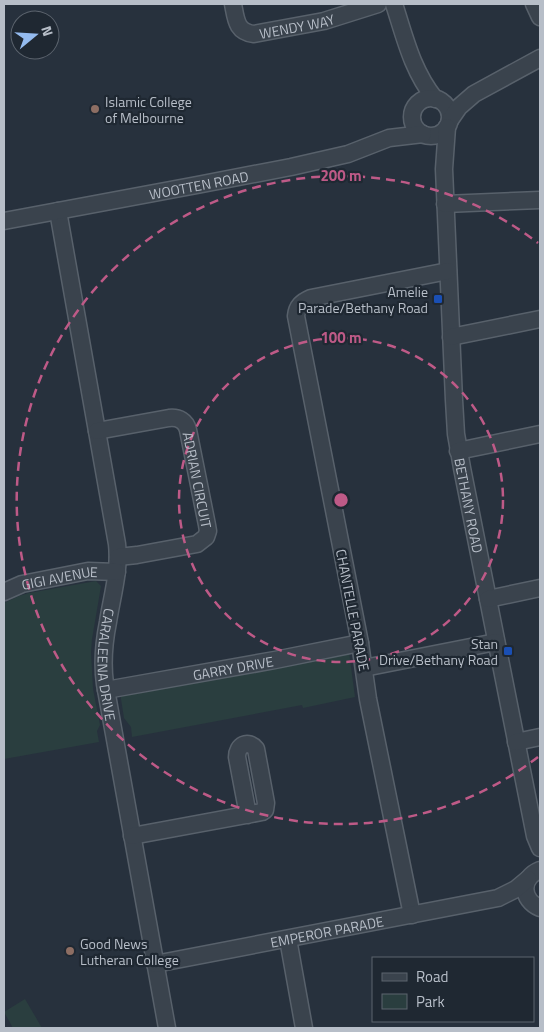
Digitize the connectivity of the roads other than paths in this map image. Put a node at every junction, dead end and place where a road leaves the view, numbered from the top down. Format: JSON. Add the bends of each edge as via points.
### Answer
{"nodes":[{"id":1,"x":233,"y":4,"type":"edge"},
{"id":2,"x":378,"y":4,"type":"edge"},
{"id":3,"x":394,"y":4,"type":"edge"},
{"id":4,"x":534,"y":4,"type":"edge"},
{"id":5,"x":540,"y":17,"type":"edge"},
{"id":6,"x":540,"y":58,"type":"edge"},
{"id":7,"x":414,"y":65,"type":"junction"},
{"id":8,"x":474,"y":94,"type":"junction"},
{"id":9,"x":437,"y":100,"type":"junction"},
{"id":10,"x":414,"y":111,"type":"junction"},
{"id":11,"x":449,"y":124,"type":"junction"},
{"id":12,"x":425,"y":135,"type":"junction"},
{"id":13,"x":389,"y":138,"type":"junction"},
{"id":14,"x":444,"y":169,"type":"junction"},
{"id":15,"x":540,"y":200,"type":"edge"},
{"id":16,"x":445,"y":204,"type":"junction"},
{"id":17,"x":58,"y":211,"type":"junction"},
{"id":18,"x":4,"y":221,"type":"edge"},
{"id":19,"x":448,"y":271,"type":"junction"},
{"id":20,"x":540,"y":319,"type":"edge"},
{"id":21,"x":451,"y":337,"type":"junction"},
{"id":22,"x":97,"y":431,"type":"junction"},
{"id":23,"x":540,"y":434,"type":"edge"},
{"id":24,"x":458,"y":450,"type":"junction"},
{"id":25,"x":117,"y":565,"type":"junction"},
{"id":26,"x":540,"y":588,"type":"edge"},
{"id":27,"x":4,"y":592,"type":"edge"},
{"id":28,"x":488,"y":599,"type":"junction"},
{"id":29,"x":496,"y":642,"type":"junction"},
{"id":30,"x":360,"y":643,"type":"junction"},
{"id":31,"x":364,"y":668,"type":"junction"},
{"id":32,"x":106,"y":690,"type":"junction"},
{"id":33,"x":540,"y":737,"type":"edge"},
{"id":34,"x":516,"y":742,"type":"junction"},
{"id":35,"x":248,"y":815,"type":"dead end"},
{"id":36,"x":132,"y":836,"type":"junction"},
{"id":37,"x":537,"y":842,"type":"edge"},
{"id":38,"x":533,"y":875,"type":"edge"},
{"id":39,"x":498,"y":898,"type":"junction"},
{"id":40,"x":537,"y":908,"type":"edge"},
{"id":41,"x":412,"y":915,"type":"junction"},
{"id":42,"x":288,"y":939,"type":"junction"},
{"id":43,"x":155,"y":964,"type":"junction"},
{"id":44,"x":167,"y":1028,"type":"edge"},
{"id":45,"x":304,"y":1028,"type":"edge"}],
"edges":[{"from":1,"to":2,"type":"street","name":"WENDY WAY","via":[[240,28],[254,34],[324,20]]},
{"from":3,"to":7,"type":"street"},
{"from":4,"to":5,"type":"street"},
{"from":6,"to":8,"type":"street"},
{"from":7,"to":9,"type":"street"},
{"from":7,"to":10,"type":"street"},
{"from":8,"to":9,"type":"street"},
{"from":8,"to":11,"type":"street","via":[[459,107]]},
{"from":9,"to":10,"type":"street","via":[[424,100]]},
{"from":9,"to":11,"type":"street","via":[[448,108]]},
{"from":10,"to":12,"type":"street","via":[[415,126]]},
{"from":10,"to":13,"type":"street","name":"WOOTTEN ROAD"},
{"from":11,"to":12,"type":"street","via":[[438,135]]},
{"from":11,"to":14,"type":"street","name":"BETHANY ROAD"},
{"from":12,"to":13,"type":"street","name":"WOOTTEN ROAD"},
{"from":12,"to":14,"type":"street","name":"BETHANY ROAD","via":[[435,147]]},
{"from":13,"to":17,"type":"street","name":"WOOTTEN ROAD","via":[[332,158]]},
{"from":14,"to":16,"type":"street","name":"BETHANY ROAD"},
{"from":15,"to":16,"type":"street"},
{"from":16,"to":19,"type":"street","name":"BETHANY ROAD"},
{"from":17,"to":18,"type":"street","name":"WOOTTEN ROAD"},
{"from":17,"to":22,"type":"street","name":"CARALEENA DRIVE"},
{"from":19,"to":21,"type":"street","name":"BETHANY ROAD"},
{"from":19,"to":30,"type":"street","name":"CHANTELLE PARADE","via":[[311,298],[299,305],[296,312]]},
{"from":20,"to":21,"type":"street"},
{"from":21,"to":24,"type":"street","name":"BETHANY ROAD"},
{"from":22,"to":25,"type":"street","name":"CARALEENA DRIVE","via":[[117,544]]},
{"from":22,"to":25,"type":"street","name":"ADRIAN CIRCUIT","via":[[169,418],[182,421],[188,428],[208,531],[197,544]]},
{"from":23,"to":24,"type":"street"},
{"from":24,"to":28,"type":"street","name":"BETHANY ROAD"},
{"from":25,"to":27,"type":"street","name":"GIGI AVENUE","via":[[22,584]]},
{"from":25,"to":32,"type":"street","name":"CARALEENA DRIVE","via":[[104,649]]},
{"from":26,"to":28,"type":"street"},
{"from":28,"to":29,"type":"street","name":"BETHANY ROAD"},
{"from":29,"to":31,"type":"street"},
{"from":29,"to":34,"type":"street","name":"BETHANY ROAD"},
{"from":30,"to":31,"type":"street","name":"CHANTELLE PARADE"},
{"from":30,"to":32,"type":"street","name":"GARRY DRIVE"},
{"from":31,"to":41,"type":"street","name":"CHANTELLE PARADE"},
{"from":32,"to":36,"type":"street","name":"CARALEENA DRIVE"},
{"from":33,"to":34,"type":"street"},
{"from":34,"to":37,"type":"street","name":"BETHANY ROAD"},
{"from":35,"to":36,"type":"street"},
{"from":36,"to":43,"type":"street","name":"CARALEENA DRIVE"},
{"from":37,"to":38,"type":"street","name":"BETHANY ROAD"},
{"from":38,"to":39,"type":"street","name":"EMPEROR PARADE"},
{"from":38,"to":40,"type":"street","name":"BETHANY ROAD","via":[[526,884],[526,895]]},
{"from":39,"to":40,"type":"street","name":"EMPEROR PARADE"},
{"from":39,"to":41,"type":"street","name":"EMPEROR PARADE"},
{"from":41,"to":42,"type":"street","name":"EMPEROR PARADE"},
{"from":42,"to":43,"type":"street","name":"EMPEROR PARADE"},
{"from":42,"to":45,"type":"street"},
{"from":43,"to":44,"type":"street","name":"CARALEENA DRIVE"}]}
